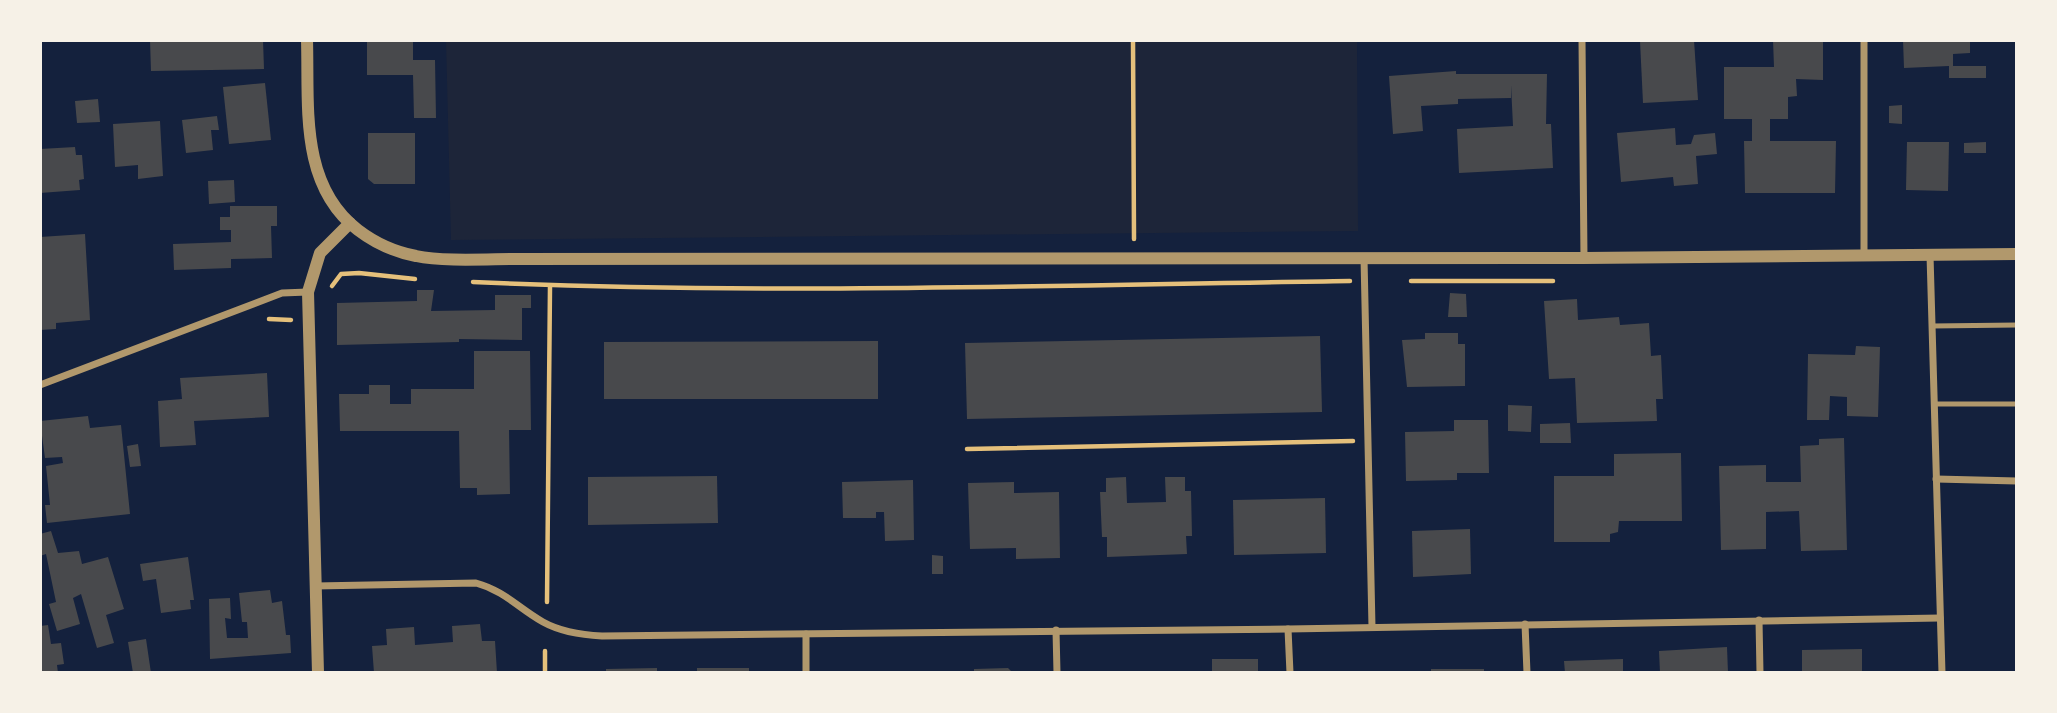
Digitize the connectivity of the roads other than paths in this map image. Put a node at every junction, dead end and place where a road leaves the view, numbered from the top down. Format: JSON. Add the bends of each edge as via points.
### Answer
{"nodes":[{"id":1,"x":307,"y":40,"type":"edge"},
{"id":2,"x":1582,"y":40,"type":"edge"},
{"id":3,"x":1864,"y":40,"type":"edge"},
{"id":4,"x":350,"y":223,"type":"junction"},
{"id":5,"x":2017,"y":254,"type":"edge"},
{"id":6,"x":1864,"y":255,"type":"junction"},
{"id":7,"x":1930,"y":255,"type":"junction"},
{"id":8,"x":1364,"y":258,"type":"junction"},
{"id":9,"x":1584,"y":258,"type":"junction"},
{"id":10,"x":308,"y":292,"type":"junction"},
{"id":11,"x":2017,"y":325,"type":"edge"},
{"id":12,"x":1932,"y":326,"type":"junction"},
{"id":13,"x":40,"y":385,"type":"edge"},
{"id":14,"x":1934,"y":404,"type":"junction"},
{"id":15,"x":2017,"y":404,"type":"edge"},
{"id":16,"x":1936,"y":479,"type":"junction"},
{"id":17,"x":2017,"y":481,"type":"edge"},
{"id":18,"x":315,"y":586,"type":"junction"},
{"id":19,"x":1940,"y":618,"type":"junction"},
{"id":20,"x":1759,"y":620,"type":"junction"},
{"id":21,"x":1525,"y":624,"type":"junction"},
{"id":22,"x":1372,"y":627,"type":"junction"},
{"id":23,"x":1288,"y":629,"type":"junction"},
{"id":24,"x":1056,"y":630,"type":"junction"},
{"id":25,"x":806,"y":634,"type":"junction"},
{"id":26,"x":318,"y":673,"type":"edge"},
{"id":27,"x":806,"y":673,"type":"edge"},
{"id":28,"x":1057,"y":673,"type":"edge"},
{"id":29,"x":1290,"y":673,"type":"edge"},
{"id":30,"x":1527,"y":673,"type":"edge"},
{"id":31,"x":1760,"y":673,"type":"edge"},
{"id":32,"x":1942,"y":673,"type":"edge"}],
"edges":[{"from":1,"to":4,"type":"street","via":[[311,151],[324,190]]},
{"from":2,"to":9,"type":"street"},
{"from":3,"to":6,"type":"street"},
{"from":4,"to":8,"type":"street","via":[[370,239],[418,257]]},
{"from":4,"to":10,"type":"street","via":[[320,253]]},
{"from":5,"to":7,"type":"street"},
{"from":6,"to":7,"type":"street"},
{"from":6,"to":9,"type":"street"},
{"from":7,"to":12,"type":"street"},
{"from":8,"to":9,"type":"street"},
{"from":8,"to":22,"type":"street"},
{"from":10,"to":13,"type":"street","via":[[282,293]]},
{"from":10,"to":18,"type":"street"},
{"from":11,"to":12,"type":"lane"},
{"from":12,"to":14,"type":"street"},
{"from":14,"to":15,"type":"lane"},
{"from":14,"to":16,"type":"street"},
{"from":16,"to":17,"type":"street"},
{"from":16,"to":19,"type":"street"},
{"from":18,"to":25,"type":"street","via":[[476,583],[501,591],[545,623],[582,635]]},
{"from":18,"to":26,"type":"street"},
{"from":19,"to":20,"type":"street"},
{"from":19,"to":32,"type":"street"},
{"from":20,"to":21,"type":"street"},
{"from":20,"to":31,"type":"street"},
{"from":21,"to":22,"type":"street"},
{"from":21,"to":30,"type":"street"},
{"from":22,"to":23,"type":"street"},
{"from":23,"to":24,"type":"street"},
{"from":23,"to":29,"type":"street"},
{"from":24,"to":25,"type":"street"},
{"from":24,"to":28,"type":"street"},
{"from":25,"to":27,"type":"street"}]}
